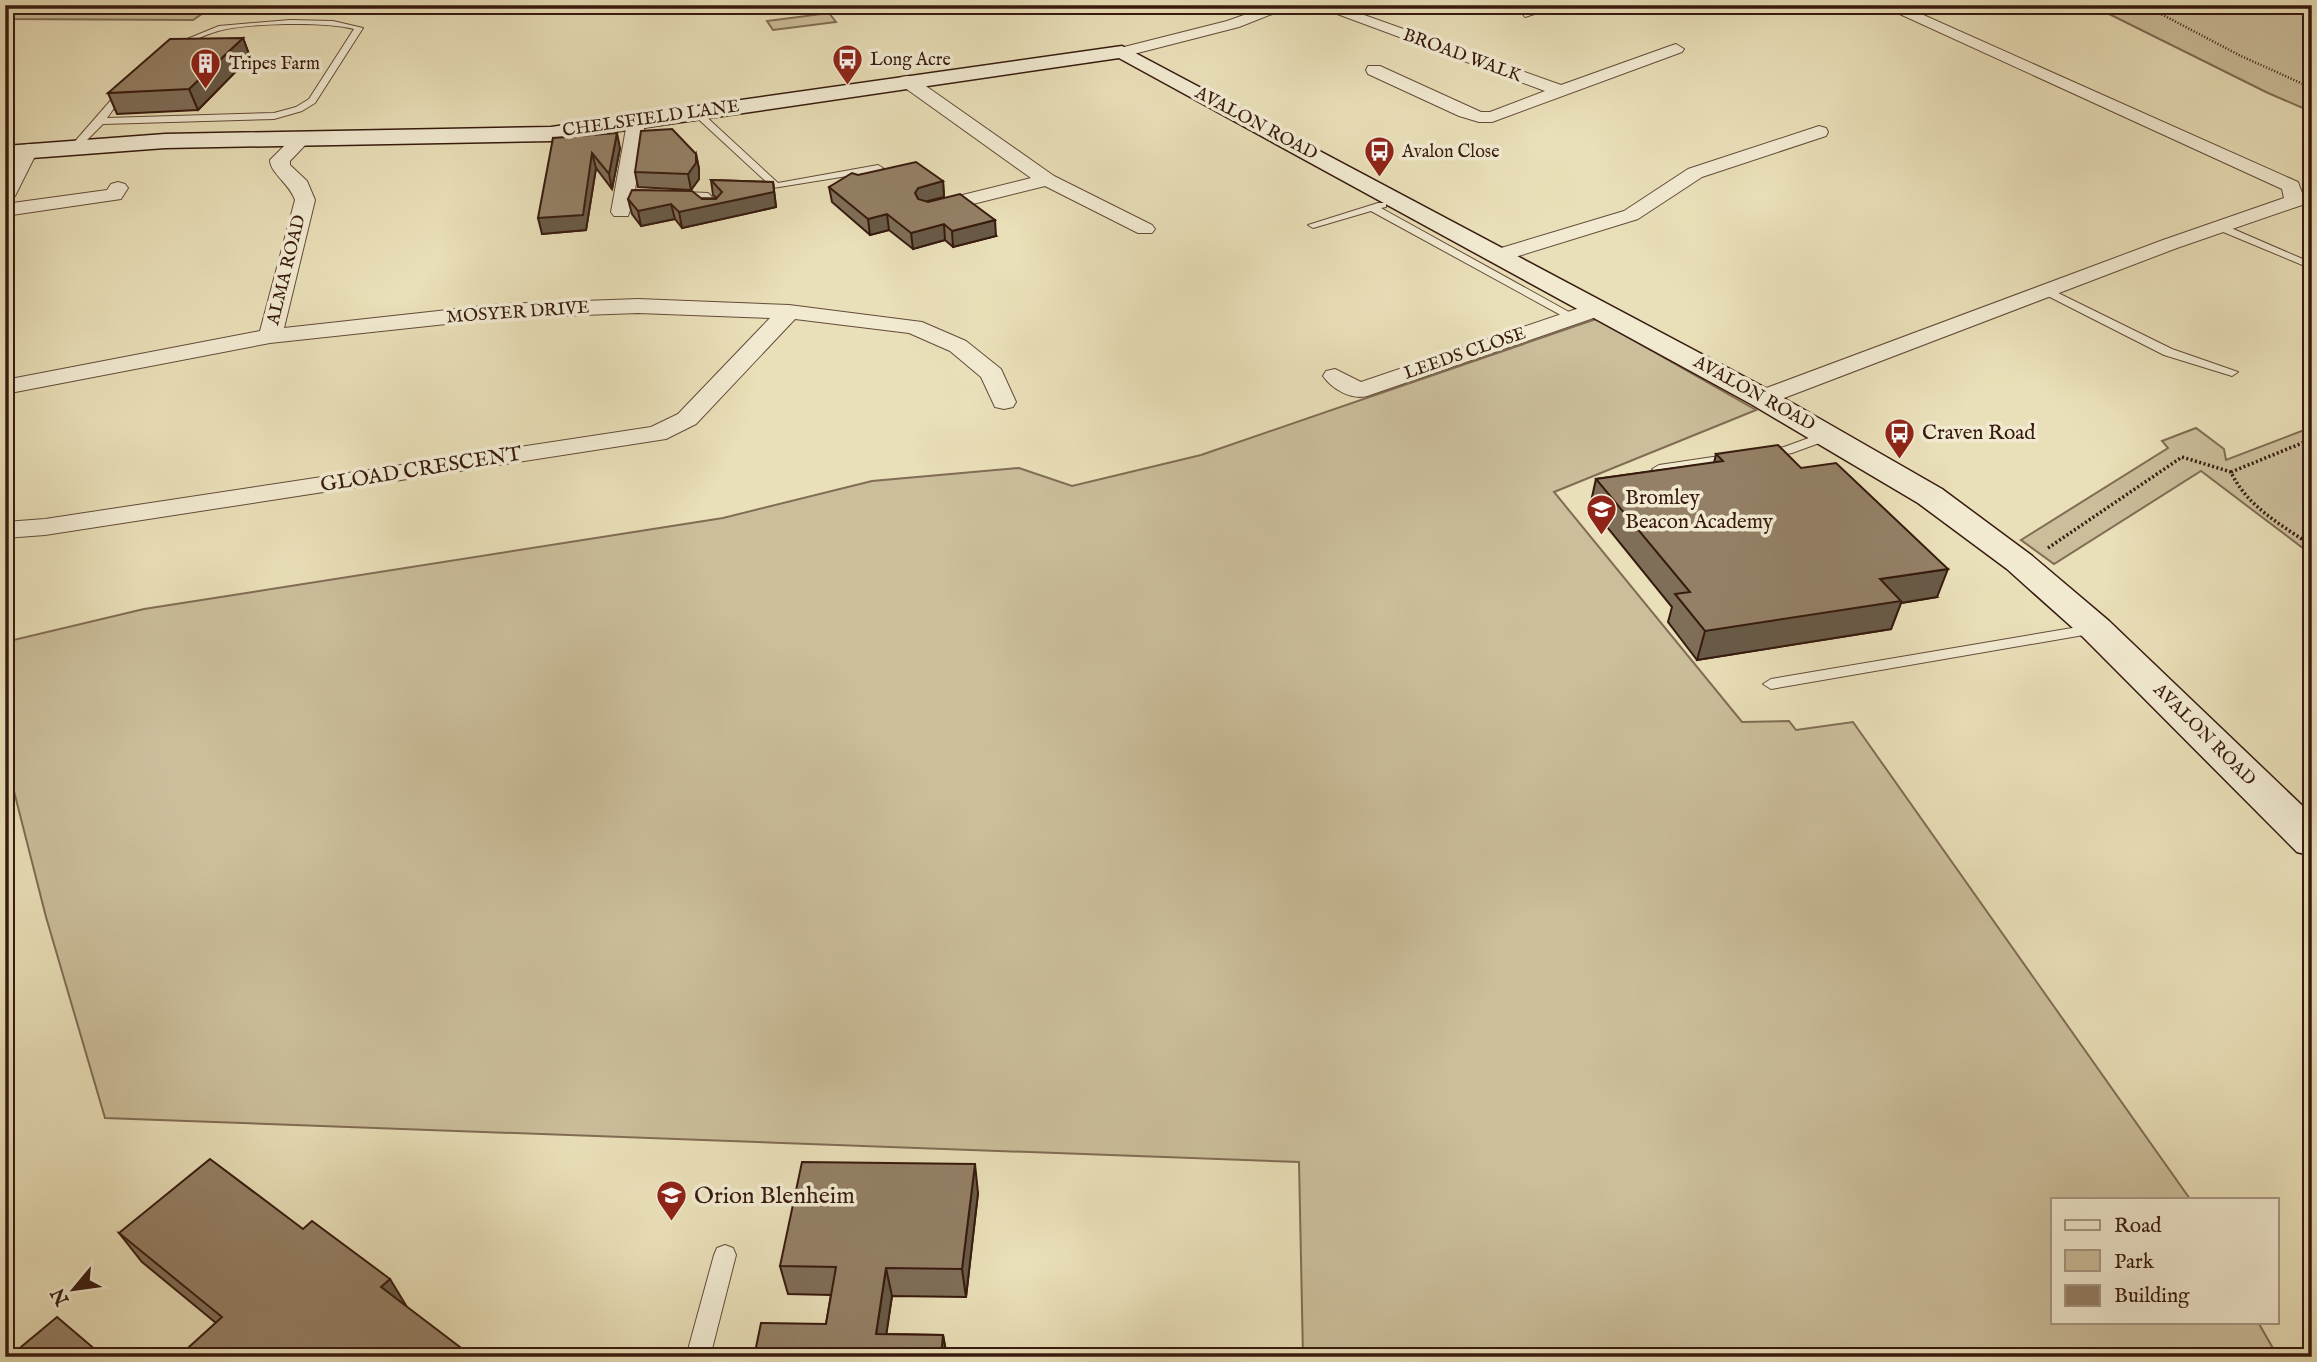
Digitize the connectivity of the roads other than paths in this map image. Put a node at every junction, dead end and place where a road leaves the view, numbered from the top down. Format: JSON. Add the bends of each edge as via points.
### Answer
{"nodes":[{"id":1,"x":25,"y":5,"type":"edge"},
{"id":2,"x":1287,"y":5,"type":"edge"},
{"id":3,"x":1321,"y":5,"type":"edge"},
{"id":4,"x":1529,"y":5,"type":"edge"},
{"id":5,"x":1888,"y":5,"type":"edge"},
{"id":6,"x":5,"y":6,"type":"edge"},
{"id":7,"x":1525,"y":15,"type":"dead end"},
{"id":8,"x":1676,"y":49,"type":"dead end"},
{"id":9,"x":165,"y":52,"type":"edge"},
{"id":10,"x":1122,"y":52,"type":"junction"},
{"id":11,"x":1374,"y":70,"type":"dead end"},
{"id":12,"x":134,"y":79,"type":"edge"},
{"id":13,"x":907,"y":81,"type":"junction"},
{"id":14,"x":1563,"y":92,"type":"junction"},
{"id":15,"x":698,"y":114,"type":"junction"},
{"id":16,"x":100,"y":121,"type":"junction"},
{"id":17,"x":636,"y":123,"type":"junction"},
{"id":18,"x":1819,"y":132,"type":"dead end"},
{"id":19,"x":301,"y":140,"type":"junction"},
{"id":20,"x":76,"y":146,"type":"junction"},
{"id":21,"x":29,"y":150,"type":"junction"},
{"id":22,"x":5,"y":153,"type":"edge"},
{"id":23,"x":878,"y":168,"type":"edge"},
{"id":24,"x":1047,"y":180,"type":"junction"},
{"id":25,"x":117,"y":188,"type":"dead end"},
{"id":26,"x":5,"y":196,"type":"edge"},
{"id":27,"x":1385,"y":204,"type":"junction"},
{"id":28,"x":2303,"y":204,"type":"edge"},
{"id":29,"x":712,"y":207,"type":"edge"},
{"id":30,"x":929,"y":209,"type":"edge"},
{"id":31,"x":5,"y":210,"type":"edge"},
{"id":32,"x":1313,"y":225,"type":"dead end"},
{"id":33,"x":2220,"y":227,"type":"junction"},
{"id":34,"x":1145,"y":229,"type":"dead end"},
{"id":35,"x":1499,"y":256,"type":"junction"},
{"id":36,"x":2310,"y":266,"type":"edge"},
{"id":37,"x":2046,"y":291,"type":"junction"},
{"id":38,"x":789,"y":312,"type":"junction"},
{"id":39,"x":1585,"y":313,"type":"junction"},
{"id":40,"x":270,"y":336,"type":"junction"},
{"id":41,"x":2232,"y":372,"type":"dead end"},
{"id":42,"x":1335,"y":376,"type":"dead end"},
{"id":43,"x":5,"y":387,"type":"edge"},
{"id":44,"x":1762,"y":398,"type":"junction"},
{"id":45,"x":1004,"y":402,"type":"dead end"},
{"id":46,"x":1829,"y":435,"type":"junction"},
{"id":47,"x":1659,"y":469,"type":"edge"},
{"id":48,"x":5,"y":530,"type":"edge"},
{"id":49,"x":2096,"y":629,"type":"junction"},
{"id":50,"x":1771,"y":684,"type":"dead end"},
{"id":51,"x":2312,"y":841,"type":"edge"},
{"id":52,"x":725,"y":1255,"type":"dead end"},
{"id":53,"x":698,"y":1357,"type":"edge"}],
"edges":[{"from":1,"to":6,"type":"lane"},
{"from":2,"to":10,"type":"street","name":"CHELSFIELD LANE"},
{"from":3,"to":14,"type":"street","name":"BROAD WALK"},
{"from":4,"to":7,"type":"lane","via":[[1543,10]]},
{"from":5,"to":28,"type":"street","via":[[2291,186]]},
{"from":8,"to":14,"type":"street","name":"BROAD WALK"},
{"from":9,"to":16,"type":"lane","via":[[228,26],[268,23],[359,28],[312,101],[299,110],[274,116]]},
{"from":10,"to":13,"type":"street","name":"CHELSFIELD LANE"},
{"from":10,"to":27,"type":"street","name":"AVALON ROAD"},
{"from":11,"to":14,"type":"street","name":"BROAD WALK","via":[[1479,117],[1492,117]]},
{"from":12,"to":16,"type":"lane"},
{"from":13,"to":15,"type":"street","name":"CHELSFIELD LANE"},
{"from":13,"to":24,"type":"street"},
{"from":15,"to":17,"type":"street","name":"CHELSFIELD LANE"},
{"from":15,"to":23,"type":"lane","via":[[776,186]]},
{"from":16,"to":20,"type":"lane"},
{"from":17,"to":19,"type":"street","name":"CHELSFIELD LANE","via":[[551,134]]},
{"from":17,"to":29,"type":"street","via":[[622,204],[701,197]]},
{"from":18,"to":35,"type":"street","via":[[1695,173],[1631,215]]},
{"from":19,"to":20,"type":"street","name":"CHELSFIELD LANE"},
{"from":19,"to":40,"type":"street","name":"ALMA ROAD","via":[[280,160],[280,166],[300,185],[305,200]]},
{"from":20,"to":21,"type":"street","name":"CHELSFIELD LANE"},
{"from":21,"to":22,"type":"street","name":"CHELSFIELD LANE"},
{"from":21,"to":26,"type":"street"},
{"from":24,"to":30,"type":"street"},
{"from":24,"to":34,"type":"street"},
{"from":25,"to":31,"type":"street","via":[[114,195]]},
{"from":27,"to":32,"type":"lane"},
{"from":27,"to":35,"type":"street","name":"AVALON ROAD"},
{"from":27,"to":39,"type":"lane"},
{"from":28,"to":33,"type":"street"},
{"from":33,"to":36,"type":"lane"},
{"from":33,"to":37,"type":"street"},
{"from":35,"to":39,"type":"street","name":"AVALON ROAD"},
{"from":37,"to":41,"type":"lane","via":[[2168,352]]},
{"from":37,"to":44,"type":"street"},
{"from":38,"to":40,"type":"street","name":"MOSYER DRIVE","via":[[638,306],[502,311]]},
{"from":38,"to":45,"type":"street","name":"MOSYER DRIVE","via":[[914,327],[958,346],[992,374]]},
{"from":38,"to":48,"type":"street","name":"GLOAD CRESCENT","via":[[687,419],[657,434]]},
{"from":39,"to":42,"type":"street","name":"LEEDS CLOSE","via":[[1358,391]]},
{"from":39,"to":44,"type":"street","name":"AVALON ROAD"},
{"from":40,"to":43,"type":"street","name":"MOSYER DRIVE"},
{"from":44,"to":46,"type":"street","name":"AVALON ROAD"},
{"from":46,"to":47,"type":"lane","via":[[1787,450]]},
{"from":46,"to":49,"type":"street","name":"AVALON ROAD","via":[[1930,496],[2019,562]]},
{"from":49,"to":50,"type":"lane"},
{"from":49,"to":51,"type":"street","name":"AVALON ROAD"},
{"from":52,"to":53,"type":"lane"}]}
